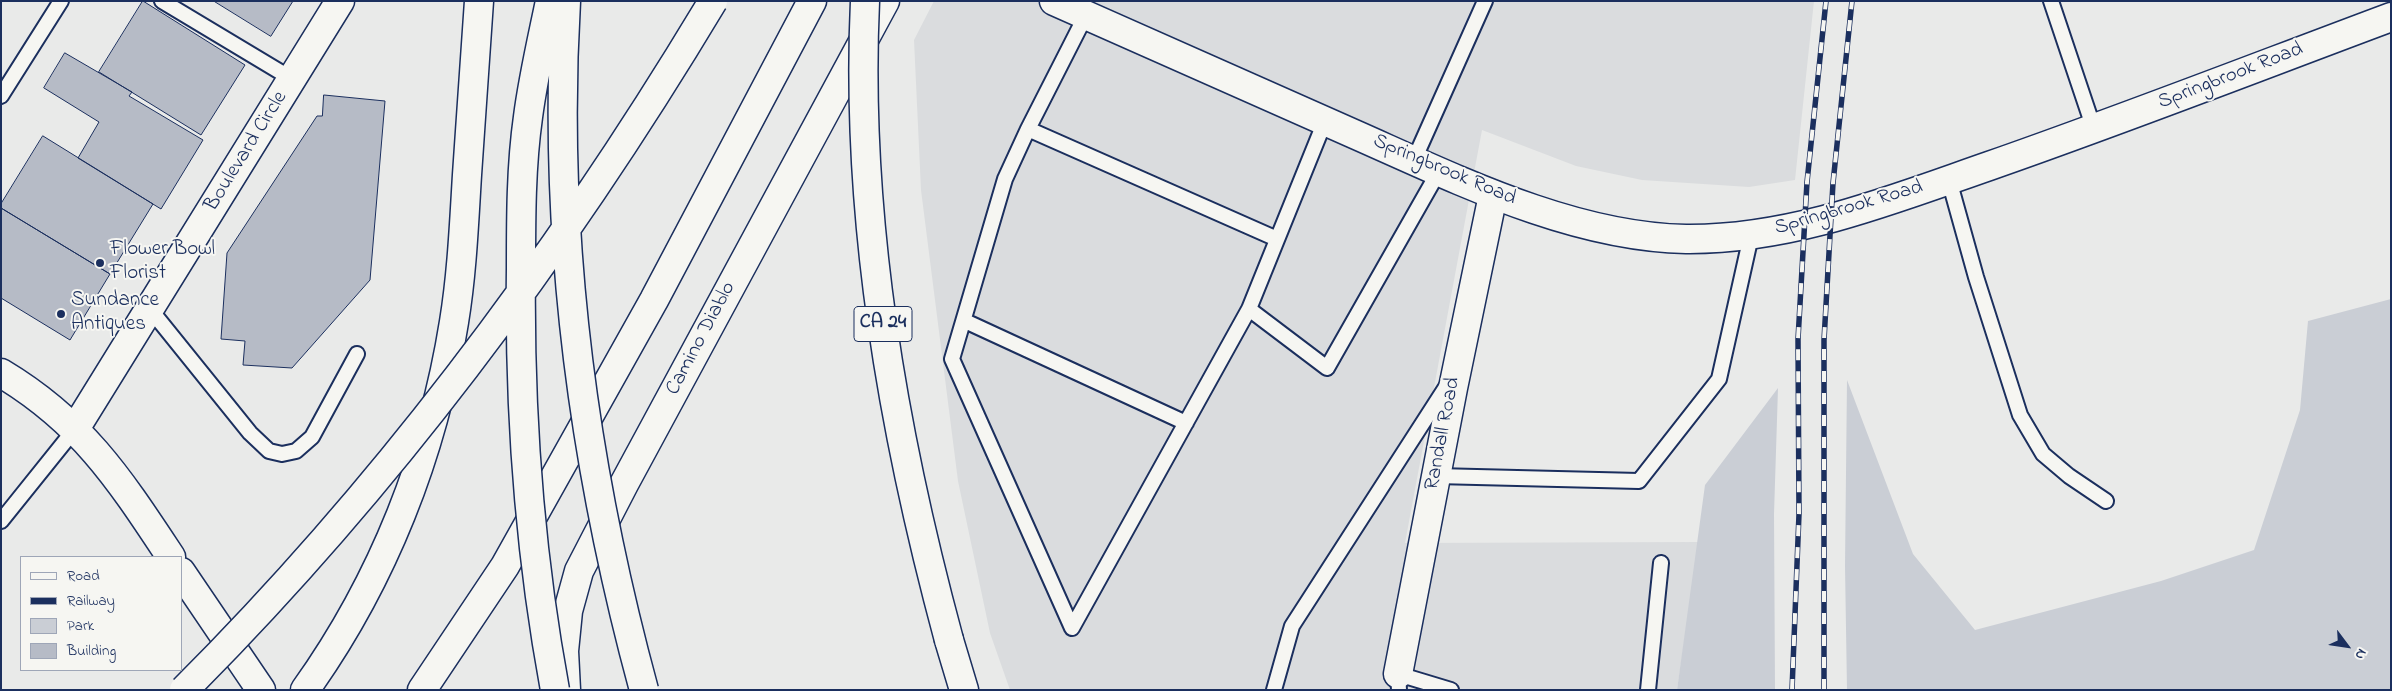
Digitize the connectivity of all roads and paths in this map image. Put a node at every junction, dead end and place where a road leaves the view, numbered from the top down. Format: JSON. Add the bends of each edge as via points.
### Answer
{"nodes":[{"id":1,"x":61,"y":1,"type":"edge"},
{"id":2,"x":162,"y":1,"type":"edge"},
{"id":3,"x":340,"y":1,"type":"edge"},
{"id":4,"x":479,"y":1,"type":"edge"},
{"id":5,"x":550,"y":1,"type":"edge"},
{"id":6,"x":566,"y":1,"type":"edge"},
{"id":7,"x":713,"y":1,"type":"edge"},
{"id":8,"x":812,"y":1,"type":"edge"},
{"id":9,"x":865,"y":1,"type":"edge"},
{"id":10,"x":885,"y":1,"type":"edge"},
{"id":11,"x":1054,"y":1,"type":"edge"},
{"id":12,"x":1485,"y":1,"type":"edge"},
{"id":13,"x":2051,"y":1,"type":"edge"},
{"id":14,"x":1086,"y":15,"type":"junction"},
{"id":15,"x":2391,"y":17,"type":"edge"},
{"id":16,"x":292,"y":79,"type":"junction"},
{"id":17,"x":1,"y":96,"type":"edge"},
{"id":18,"x":1325,"y":121,"type":"junction"},
{"id":19,"x":1028,"y":129,"type":"junction"},
{"id":20,"x":2094,"y":129,"type":"junction"},
{"id":21,"x":1414,"y":160,"type":"junction"},
{"id":22,"x":1439,"y":171,"type":"junction"},
{"id":23,"x":1949,"y":180,"type":"junction"},
{"id":24,"x":1493,"y":195,"type":"junction"},
{"id":25,"x":1751,"y":236,"type":"junction"},
{"id":26,"x":1277,"y":240,"type":"junction"},
{"id":27,"x":150,"y":309,"type":"junction"},
{"id":28,"x":1249,"y":309,"type":"junction"},
{"id":29,"x":965,"y":321,"type":"junction"},
{"id":30,"x":357,"y":354,"type":"dead end"},
{"id":31,"x":1457,"y":369,"type":"junction"},
{"id":32,"x":1,"y":373,"type":"edge"},
{"id":33,"x":1186,"y":423,"type":"junction"},
{"id":34,"x":76,"y":430,"type":"junction"},
{"id":35,"x":1436,"y":476,"type":"junction"},
{"id":36,"x":2106,"y":502,"type":"dead end"},
{"id":37,"x":1,"y":521,"type":"edge"},
{"id":38,"x":170,"y":556,"type":"edge"},
{"id":39,"x":1661,"y":563,"type":"dead end"},
{"id":40,"x":182,"y":573,"type":"edge"},
{"id":41,"x":1399,"y":682,"type":"edge"},
{"id":42,"x":1272,"y":689,"type":"edge"},
{"id":43,"x":184,"y":690,"type":"edge"},
{"id":44,"x":261,"y":690,"type":"edge"},
{"id":45,"x":305,"y":690,"type":"edge"},
{"id":46,"x":422,"y":690,"type":"edge"},
{"id":47,"x":556,"y":690,"type":"edge"},
{"id":48,"x":566,"y":690,"type":"edge"},
{"id":49,"x":644,"y":690,"type":"edge"},
{"id":50,"x":964,"y":690,"type":"edge"},
{"id":51,"x":1451,"y":690,"type":"edge"},
{"id":52,"x":1648,"y":690,"type":"edge"}],
"edges":[{"from":1,"to":17,"type":"lane"},
{"from":2,"to":16,"type":"lane"},
{"from":3,"to":16,"type":"main road","name":"Boulevard Circle"},
{"from":4,"to":45,"type":"main road","via":[[460,278],[446,368],[419,464],[388,547],[331,653]]},
{"from":5,"to":47,"type":"main road","bridge":true,"via":[[534,80],[524,159],[520,315],[526,476],[544,626]]},
{"from":6,"to":49,"type":"main road","bridge":true,"via":[[563,167],[574,324],[595,479]]},
{"from":7,"to":43,"type":"main road","bridge":true,"via":[[599,183],[459,378],[308,559]]},
{"from":8,"to":46,"type":"main road","via":[[649,309],[505,566]]},
{"from":9,"to":50,"type":"main road","number":"CA 24","bridge":true,"via":[[867,171],[882,318],[905,458]]},
{"from":10,"to":48,"type":"main road","name":"Camino Diablo","via":[[624,484],[580,572],[568,611],[564,651]]},
{"from":11,"to":14,"type":"main road","name":"Springbrook Road"},
{"from":12,"to":21,"type":"lane"},
{"from":13,"to":20,"type":"lane"},
{"from":14,"to":18,"type":"main road","name":"Springbrook Road"},
{"from":14,"to":19,"type":"lane"},
{"from":15,"to":20,"type":"main road","name":"Springbrook Road"},
{"from":16,"to":27,"type":"main road","name":"Boulevard Circle"},
{"from":18,"to":21,"type":"main road","name":"Springbrook Road"},
{"from":18,"to":26,"type":"lane"},
{"from":19,"to":26,"type":"lane"},
{"from":19,"to":29,"type":"lane","via":[[1004,179]]},
{"from":20,"to":23,"type":"main road","name":"Springbrook Road"},
{"from":21,"to":22,"type":"main road","name":"Springbrook Road"},
{"from":22,"to":24,"type":"main road","name":"Springbrook Road"},
{"from":22,"to":28,"type":"lane","via":[[1327,368]]},
{"from":23,"to":25,"type":"main road","name":"Springbrook Road","via":[[1800,227]]},
{"from":23,"to":36,"type":"lane","via":[[2020,414],[2043,454]]},
{"from":24,"to":25,"type":"main road","name":"Springbrook Road","via":[[1572,220],[1637,234],[1685,239]]},
{"from":24,"to":31,"type":"main road","name":"Randall Road"},
{"from":25,"to":35,"type":"lane","via":[[1719,379],[1639,481]]},
{"from":26,"to":28,"type":"lane"},
{"from":27,"to":30,"type":"lane","via":[[250,433],[269,451],[282,454],[296,451],[312,437]]},
{"from":27,"to":34,"type":"main road","name":"Boulevard Circle"},
{"from":28,"to":33,"type":"lane"},
{"from":29,"to":33,"type":"lane"},
{"from":29,"to":33,"type":"lane","via":[[952,360],[1072,628]]},
{"from":31,"to":35,"type":"main road","name":"Randall Road"},
{"from":31,"to":42,"type":"lane","via":[[1292,626]]},
{"from":32,"to":34,"type":"main road"},
{"from":34,"to":37,"type":"lane"},
{"from":34,"to":38,"type":"main road","via":[[118,478]]},
{"from":35,"to":41,"type":"main road","name":"Randall Road"},
{"from":39,"to":52,"type":"lane"},
{"from":40,"to":44,"type":"main road"},
{"from":41,"to":51,"type":"lane"}]}
